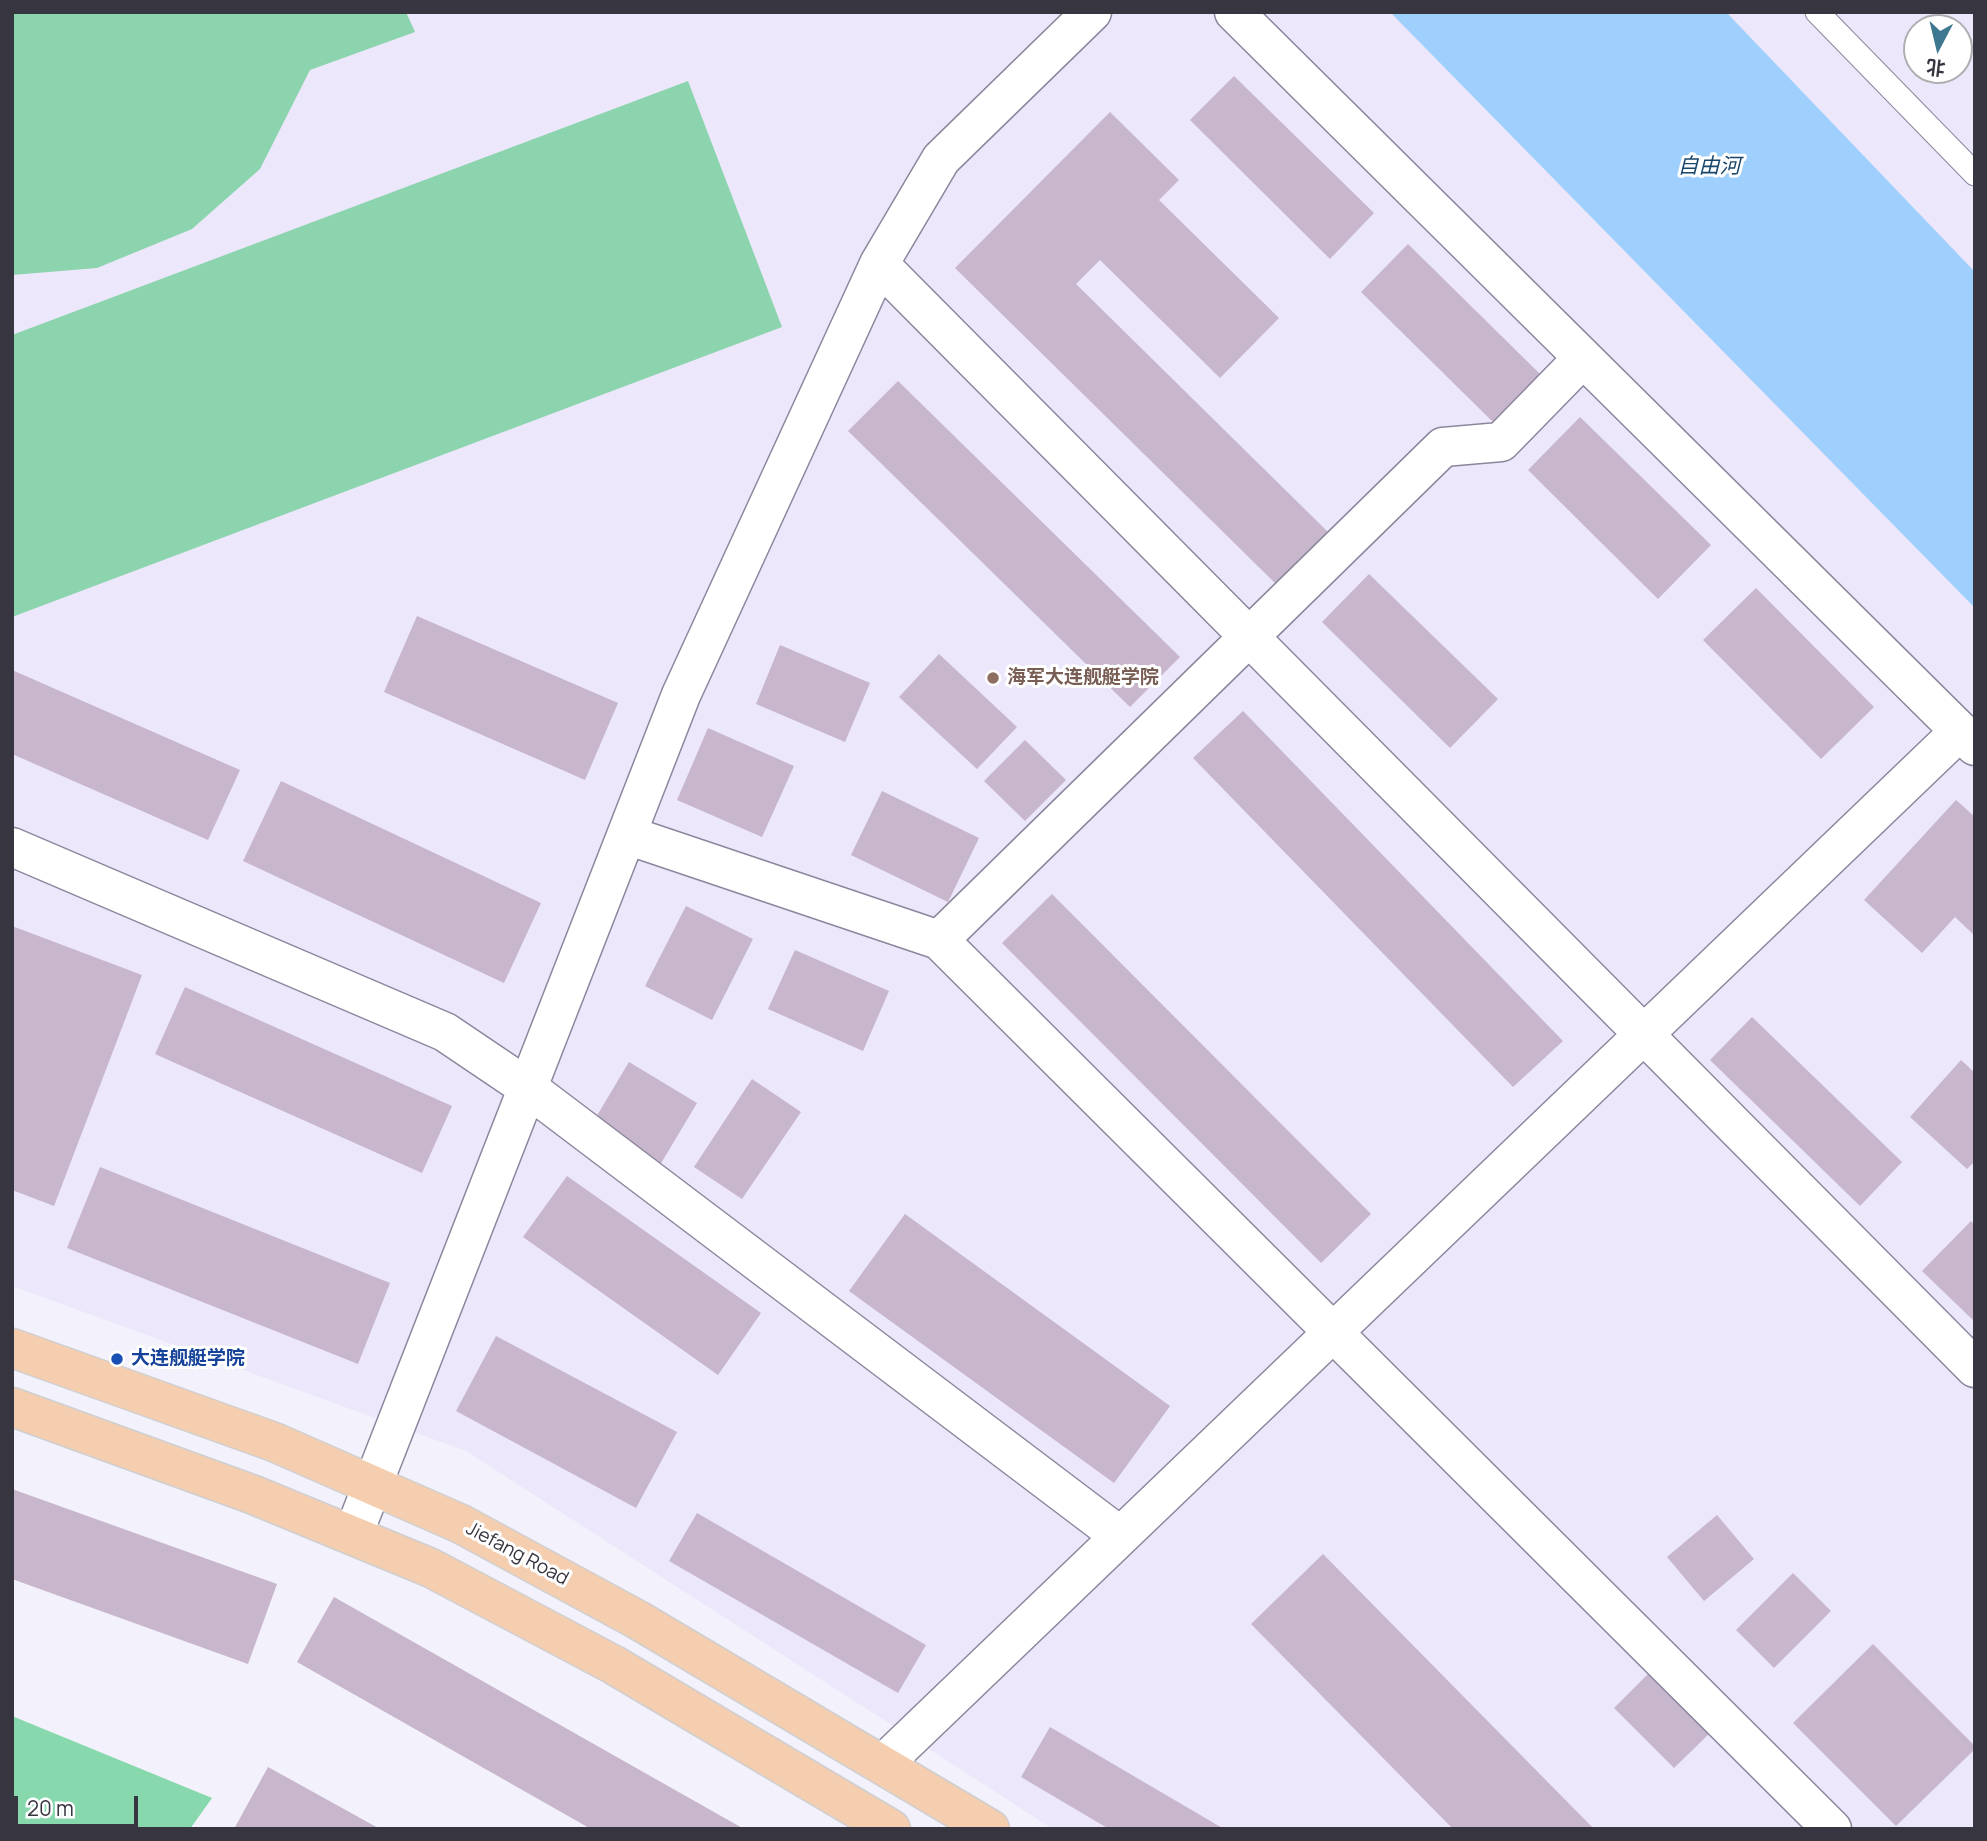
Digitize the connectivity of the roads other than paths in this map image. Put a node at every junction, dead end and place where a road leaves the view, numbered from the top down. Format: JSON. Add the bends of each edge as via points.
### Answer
{"nodes":[{"id":1,"x":1092,"y":12,"type":"edge"},
{"id":2,"x":1234,"y":12,"type":"edge"},
{"id":3,"x":1817,"y":12,"type":"edge"},
{"id":4,"x":1975,"y":174,"type":"edge"},
{"id":5,"x":879,"y":264,"type":"junction"},
{"id":6,"x":1583,"y":358,"type":"junction"},
{"id":7,"x":1250,"y":636,"type":"junction"},
{"id":8,"x":1967,"y":738,"type":"edge"},
{"id":9,"x":627,"y":835,"type":"junction"},
{"id":10,"x":12,"y":847,"type":"edge"},
{"id":11,"x":939,"y":940,"type":"junction"},
{"id":12,"x":1644,"y":1034,"type":"junction"},
{"id":13,"x":528,"y":1088,"type":"junction"},
{"id":14,"x":1333,"y":1333,"type":"junction"},
{"id":15,"x":12,"y":1348,"type":"edge"},
{"id":16,"x":1975,"y":1368,"type":"edge"},
{"id":17,"x":12,"y":1407,"type":"edge"},
{"id":18,"x":373,"y":1485,"type":"junction"},
{"id":19,"x":353,"y":1535,"type":"junction"},
{"id":20,"x":1120,"y":1536,"type":"junction"},
{"id":21,"x":883,"y":1764,"type":"junction"},
{"id":22,"x":891,"y":1829,"type":"edge"},
{"id":23,"x":990,"y":1829,"type":"edge"},
{"id":24,"x":1832,"y":1829,"type":"edge"}],
"edges":[{"from":1,"to":5,"type":"street","via":[[941,159]]},
{"from":2,"to":6,"type":"street"},
{"from":3,"to":4,"type":"lane"},
{"from":5,"to":7,"type":"street"},
{"from":5,"to":9,"type":"street","via":[[681,695]]},
{"from":6,"to":7,"type":"street","via":[[1501,442],[1443,447]]},
{"from":6,"to":8,"type":"street"},
{"from":7,"to":11,"type":"street"},
{"from":7,"to":12,"type":"street"},
{"from":8,"to":12,"type":"street"},
{"from":9,"to":11,"type":"street"},
{"from":9,"to":13,"type":"street"},
{"from":10,"to":13,"type":"street","via":[[445,1032]]},
{"from":11,"to":14,"type":"street"},
{"from":12,"to":14,"type":"street"},
{"from":12,"to":16,"type":"street"},
{"from":13,"to":18,"type":"street"},
{"from":13,"to":20,"type":"street"},
{"from":14,"to":20,"type":"street"},
{"from":14,"to":24,"type":"street"},
{"from":15,"to":18,"type":"main road","name":"Jiefang Road","via":[[274,1442]]},
{"from":17,"to":19,"type":"main road"},
{"from":18,"to":19,"type":"street"},
{"from":18,"to":21,"type":"main road","name":"Jiefang Road","via":[[461,1524],[638,1620]]},
{"from":19,"to":22,"type":"main road","via":[[431,1568],[614,1665]]},
{"from":20,"to":21,"type":"street"},
{"from":21,"to":23,"type":"main road","name":"Jiefang Road"}]}
